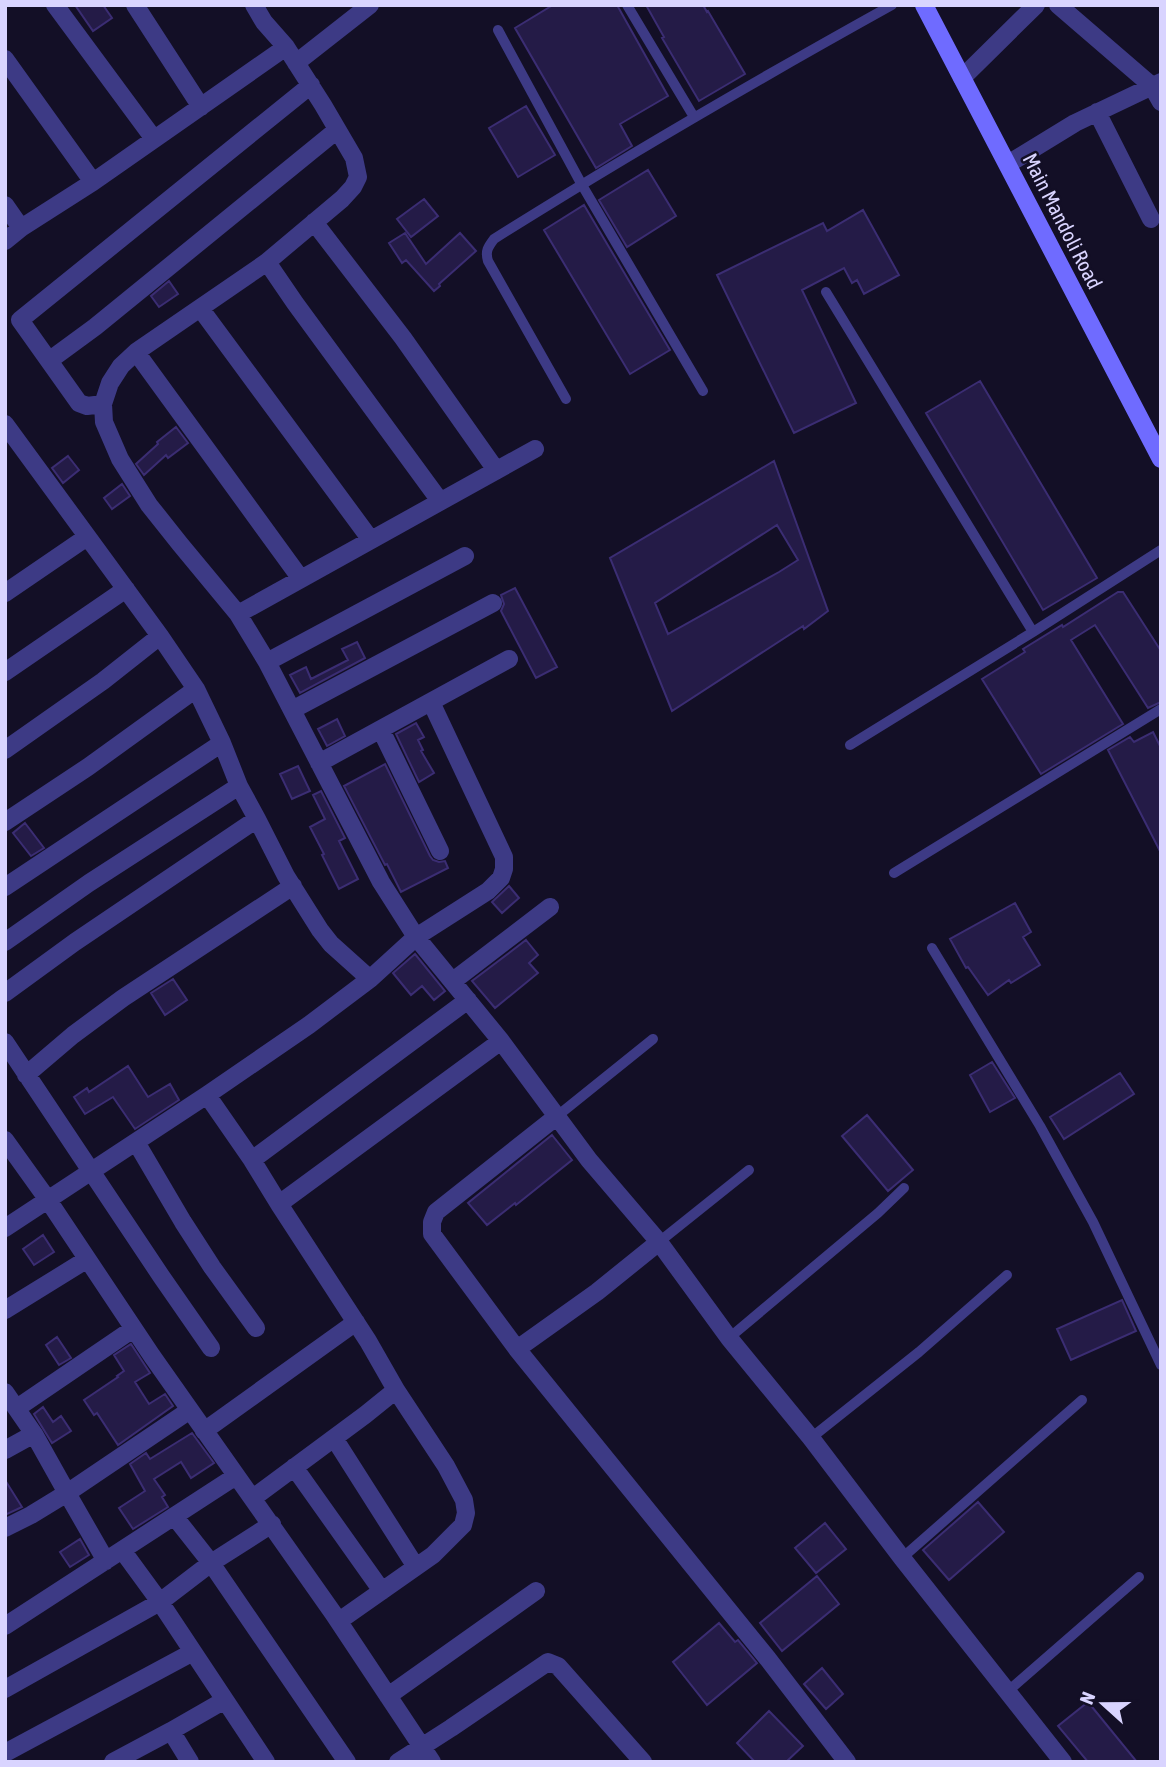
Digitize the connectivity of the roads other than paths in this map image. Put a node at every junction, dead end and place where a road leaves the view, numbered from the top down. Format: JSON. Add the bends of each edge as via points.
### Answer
{"nodes":[{"id":1,"x":55,"y":5,"type":"edge"},
{"id":2,"x":135,"y":5,"type":"edge"},
{"id":3,"x":254,"y":5,"type":"edge"},
{"id":4,"x":370,"y":5,"type":"edge"},
{"id":5,"x":627,"y":5,"type":"edge"},
{"id":6,"x":892,"y":5,"type":"edge"},
{"id":7,"x":1037,"y":5,"type":"edge"},
{"id":8,"x":1058,"y":5,"type":"edge"},
{"id":9,"x":931,"y":8,"type":"edge"},
{"id":10,"x":498,"y":30,"type":"dead end"},
{"id":11,"x":286,"y":47,"type":"junction"},
{"id":12,"x":5,"y":59,"type":"edge"},
{"id":13,"x":296,"y":63,"type":"junction"},
{"id":14,"x":962,"y":78,"type":"junction"},
{"id":15,"x":1156,"y":84,"type":"edge"},
{"id":16,"x":311,"y":85,"type":"junction"},
{"id":17,"x":1161,"y":102,"type":"edge"},
{"id":18,"x":201,"y":107,"type":"junction"},
{"id":19,"x":1097,"y":112,"type":"junction"},
{"id":20,"x":694,"y":117,"type":"junction"},
{"id":21,"x":337,"y":130,"type":"junction"},
{"id":22,"x":154,"y":139,"type":"junction"},
{"id":23,"x":1008,"y":164,"type":"junction"},
{"id":24,"x":93,"y":182,"type":"junction"},
{"id":25,"x":582,"y":185,"type":"junction"},
{"id":26,"x":5,"y":205,"type":"edge"},
{"id":27,"x":1151,"y":219,"type":"dead end"},
{"id":28,"x":314,"y":222,"type":"junction"},
{"id":29,"x":21,"y":228,"type":"junction"},
{"id":30,"x":5,"y":241,"type":"edge"},
{"id":31,"x":267,"y":262,"type":"junction"},
{"id":32,"x":826,"y":292,"type":"dead end"},
{"id":33,"x":200,"y":308,"type":"junction"},
{"id":34,"x":136,"y":352,"type":"junction"},
{"id":35,"x":50,"y":360,"type":"junction"},
{"id":36,"x":703,"y":391,"type":"dead end"},
{"id":37,"x":566,"y":399,"type":"dead end"},
{"id":38,"x":103,"y":404,"type":"junction"},
{"id":39,"x":9,"y":436,"type":"edge"},
{"id":40,"x":1158,"y":446,"type":"edge"},
{"id":41,"x":536,"y":449,"type":"dead end"},
{"id":42,"x":496,"y":470,"type":"junction"},
{"id":43,"x":440,"y":501,"type":"junction"},
{"id":44,"x":88,"y":537,"type":"junction"},
{"id":45,"x":371,"y":540,"type":"junction"},
{"id":46,"x":1161,"y":550,"type":"edge"},
{"id":47,"x":465,"y":556,"type":"dead end"},
{"id":48,"x":301,"y":579,"type":"junction"},
{"id":49,"x":126,"y":589,"type":"junction"},
{"id":50,"x":5,"y":593,"type":"edge"},
{"id":51,"x":493,"y":603,"type":"dead end"},
{"id":52,"x":238,"y":614,"type":"junction"},
{"id":53,"x":1033,"y":632,"type":"junction"},
{"id":54,"x":160,"y":636,"type":"junction"},
{"id":55,"x":509,"y":659,"type":"dead end"},
{"id":56,"x":267,"y":662,"type":"junction"},
{"id":57,"x":5,"y":672,"type":"edge"},
{"id":58,"x":196,"y":689,"type":"junction"},
{"id":59,"x":430,"y":702,"type":"junction"},
{"id":60,"x":1161,"y":709,"type":"edge"},
{"id":61,"x":292,"y":710,"type":"junction"},
{"id":62,"x":381,"y":730,"type":"junction"},
{"id":63,"x":222,"y":743,"type":"junction"},
{"id":64,"x":850,"y":745,"type":"dead end"},
{"id":65,"x":5,"y":750,"type":"edge"},
{"id":66,"x":319,"y":763,"type":"junction"},
{"id":67,"x":239,"y":786,"type":"junction"},
{"id":68,"x":257,"y":819,"type":"junction"},
{"id":69,"x":5,"y":822,"type":"edge"},
{"id":70,"x":440,"y":851,"type":"dead end"},
{"id":71,"x":894,"y":873,"type":"dead end"},
{"id":72,"x":293,"y":886,"type":"junction"},
{"id":73,"x":5,"y":887,"type":"edge"},
{"id":74,"x":550,"y":907,"type":"dead end"},
{"id":75,"x":416,"y":937,"type":"junction"},
{"id":76,"x":5,"y":942,"type":"edge"},
{"id":77,"x":932,"y":948,"type":"dead end"},
{"id":78,"x":370,"y":979,"type":"junction"},
{"id":79,"x":453,"y":981,"type":"junction"},
{"id":80,"x":5,"y":993,"type":"edge"},
{"id":81,"x":468,"y":1000,"type":"junction"},
{"id":82,"x":653,"y":1039,"type":"dead end"},
{"id":83,"x":501,"y":1041,"type":"junction"},
{"id":84,"x":5,"y":1042,"type":"edge"},
{"id":85,"x":26,"y":1075,"type":"junction"},
{"id":86,"x":207,"y":1095,"type":"junction"},
{"id":87,"x":556,"y":1117,"type":"junction"},
{"id":88,"x":5,"y":1141,"type":"edge"},
{"id":89,"x":135,"y":1143,"type":"junction"},
{"id":90,"x":253,"y":1160,"type":"junction"},
{"id":91,"x":749,"y":1170,"type":"dead end"},
{"id":92,"x":92,"y":1172,"type":"junction"},
{"id":93,"x":904,"y":1188,"type":"dead end"},
{"id":94,"x":48,"y":1200,"type":"junction"},
{"id":95,"x":279,"y":1204,"type":"junction"},
{"id":96,"x":5,"y":1228,"type":"edge"},
{"id":97,"x":659,"y":1242,"type":"junction"},
{"id":98,"x":86,"y":1260,"type":"junction"},
{"id":99,"x":1007,"y":1275,"type":"dead end"},
{"id":100,"x":5,"y":1310,"type":"edge"},
{"id":101,"x":356,"y":1322,"type":"junction"},
{"id":102,"x":256,"y":1328,"type":"dead end"},
{"id":103,"x":133,"y":1329,"type":"junction"},
{"id":104,"x":729,"y":1338,"type":"junction"},
{"id":105,"x":1161,"y":1338,"type":"edge"},
{"id":106,"x":1150,"y":1342,"type":"junction"},
{"id":107,"x":211,"y":1348,"type":"dead end"},
{"id":108,"x":517,"y":1349,"type":"junction"},
{"id":109,"x":1161,"y":1365,"type":"edge"},
{"id":110,"x":396,"y":1390,"type":"junction"},
{"id":111,"x":5,"y":1392,"type":"edge"},
{"id":112,"x":1082,"y":1400,"type":"dead end"},
{"id":113,"x":17,"y":1408,"type":"junction"},
{"id":114,"x":190,"y":1410,"type":"junction"},
{"id":115,"x":204,"y":1429,"type":"junction"},
{"id":116,"x":34,"y":1434,"type":"junction"},
{"id":117,"x":334,"y":1438,"type":"junction"},
{"id":118,"x":811,"y":1438,"type":"junction"},
{"id":119,"x":5,"y":1450,"type":"edge"},
{"id":120,"x":294,"y":1467,"type":"junction"},
{"id":121,"x":236,"y":1476,"type":"junction"},
{"id":122,"x":67,"y":1493,"type":"junction"},
{"id":123,"x":253,"y":1498,"type":"junction"},
{"id":124,"x":174,"y":1516,"type":"junction"},
{"id":125,"x":272,"y":1524,"type":"junction"},
{"id":126,"x":5,"y":1528,"type":"edge"},
{"id":127,"x":122,"y":1550,"type":"junction"},
{"id":128,"x":902,"y":1558,"type":"junction"},
{"id":129,"x":106,"y":1561,"type":"junction"},
{"id":130,"x":211,"y":1563,"type":"junction"},
{"id":131,"x":416,"y":1567,"type":"junction"},
{"id":132,"x":1139,"y":1577,"type":"dead end"},
{"id":133,"x":382,"y":1591,"type":"junction"},
{"id":134,"x":536,"y":1591,"type":"dead end"},
{"id":135,"x":160,"y":1602,"type":"junction"},
{"id":136,"x":339,"y":1621,"type":"junction"},
{"id":137,"x":5,"y":1626,"type":"edge"},
{"id":138,"x":193,"y":1652,"type":"junction"},
{"id":139,"x":5,"y":1689,"type":"edge"},
{"id":140,"x":1007,"y":1692,"type":"junction"},
{"id":141,"x":388,"y":1696,"type":"junction"},
{"id":142,"x":225,"y":1700,"type":"junction"},
{"id":143,"x":171,"y":1731,"type":"junction"},
{"id":144,"x":5,"y":1752,"type":"edge"},
{"id":145,"x":427,"y":1755,"type":"edge"},
{"id":146,"x":113,"y":1762,"type":"edge"},
{"id":147,"x":190,"y":1762,"type":"edge"},
{"id":148,"x":266,"y":1762,"type":"edge"},
{"id":149,"x":348,"y":1762,"type":"edge"},
{"id":150,"x":398,"y":1762,"type":"edge"},
{"id":151,"x":643,"y":1762,"type":"edge"},
{"id":152,"x":847,"y":1762,"type":"edge"},
{"id":153,"x":1063,"y":1762,"type":"edge"}],
"edges":[{"from":1,"to":22,"type":"street"},
{"from":2,"to":18,"type":"street"},
{"from":3,"to":11,"type":"street"},
{"from":4,"to":13,"type":"street"},
{"from":5,"to":20,"type":"lane"},
{"from":6,"to":20,"type":"lane"},
{"from":7,"to":14,"type":"street"},
{"from":8,"to":15,"type":"street","via":[[1112,54]]},
{"from":9,"to":14,"type":"street","name":"Main Mandoli Road"},
{"from":10,"to":25,"type":"lane"},
{"from":11,"to":13,"type":"street"},
{"from":11,"to":18,"type":"street"},
{"from":12,"to":24,"type":"street"},
{"from":13,"to":16,"type":"street"},
{"from":14,"to":23,"type":"street","name":"Main Mandoli Road"},
{"from":15,"to":17,"type":"street"},
{"from":15,"to":19,"type":"street"},
{"from":16,"to":21,"type":"street"},
{"from":16,"to":35,"type":"street","via":[[20,320]]},
{"from":18,"to":22,"type":"street"},
{"from":19,"to":23,"type":"street"},
{"from":19,"to":27,"type":"street"},
{"from":20,"to":25,"type":"lane"},
{"from":21,"to":28,"type":"street","via":[[354,158],[358,177],[354,187]]},
{"from":21,"to":35,"type":"street"},
{"from":22,"to":24,"type":"street"},
{"from":23,"to":40,"type":"street","name":"Main Mandoli Road"},
{"from":24,"to":29,"type":"street"},
{"from":25,"to":36,"type":"lane"},
{"from":25,"to":37,"type":"lane","via":[[494,239],[486,251]]},
{"from":26,"to":29,"type":"street"},
{"from":28,"to":31,"type":"street"},
{"from":28,"to":42,"type":"street"},
{"from":29,"to":30,"type":"street"},
{"from":31,"to":33,"type":"street"},
{"from":31,"to":43,"type":"street"},
{"from":32,"to":53,"type":"lane"},
{"from":33,"to":34,"type":"street"},
{"from":33,"to":45,"type":"street"},
{"from":34,"to":38,"type":"street","via":[[110,383]]},
{"from":34,"to":48,"type":"street"},
{"from":35,"to":38,"type":"street","via":[[79,403]]},
{"from":38,"to":52,"type":"street","via":[[110,438],[149,505]]},
{"from":39,"to":44,"type":"street"},
{"from":41,"to":42,"type":"street"},
{"from":42,"to":43,"type":"street"},
{"from":43,"to":45,"type":"street"},
{"from":44,"to":49,"type":"street"},
{"from":44,"to":50,"type":"street"},
{"from":45,"to":48,"type":"street"},
{"from":46,"to":53,"type":"lane"},
{"from":47,"to":56,"type":"street"},
{"from":48,"to":52,"type":"street"},
{"from":49,"to":54,"type":"street"},
{"from":49,"to":57,"type":"street"},
{"from":51,"to":61,"type":"street"},
{"from":52,"to":56,"type":"street"},
{"from":53,"to":64,"type":"lane"},
{"from":54,"to":58,"type":"street"},
{"from":54,"to":65,"type":"street"},
{"from":55,"to":59,"type":"street"},
{"from":56,"to":61,"type":"street"},
{"from":58,"to":63,"type":"street"},
{"from":58,"to":69,"type":"street"},
{"from":59,"to":62,"type":"street"},
{"from":59,"to":75,"type":"street","via":[[497,840],[504,869],[488,891]]},
{"from":60,"to":71,"type":"lane"},
{"from":61,"to":66,"type":"street"},
{"from":62,"to":66,"type":"street"},
{"from":62,"to":70,"type":"street"},
{"from":63,"to":67,"type":"street"},
{"from":63,"to":73,"type":"street"},
{"from":66,"to":75,"type":"street","via":[[381,882]]},
{"from":67,"to":68,"type":"street"},
{"from":67,"to":76,"type":"street"},
{"from":68,"to":72,"type":"street"},
{"from":68,"to":80,"type":"street"},
{"from":72,"to":78,"type":"street","via":[[331,944]]},
{"from":72,"to":85,"type":"street","via":[[123,998]]},
{"from":74,"to":79,"type":"street"},
{"from":75,"to":78,"type":"street"},
{"from":75,"to":79,"type":"street"},
{"from":77,"to":106,"type":"lane","via":[[1040,1126],[1093,1222]]},
{"from":78,"to":86,"type":"street"},
{"from":79,"to":81,"type":"street"},
{"from":81,"to":83,"type":"street"},
{"from":81,"to":90,"type":"street"},
{"from":82,"to":87,"type":"lane"},
{"from":83,"to":87,"type":"street"},
{"from":83,"to":95,"type":"street"},
{"from":84,"to":85,"type":"street"},
{"from":85,"to":92,"type":"street"},
{"from":86,"to":89,"type":"street"},
{"from":86,"to":90,"type":"street"},
{"from":87,"to":97,"type":"street"},
{"from":87,"to":108,"type":"street","via":[[436,1212],[432,1222],[437,1242]]},
{"from":88,"to":94,"type":"street"},
{"from":89,"to":92,"type":"street"},
{"from":89,"to":102,"type":"street"},
{"from":90,"to":95,"type":"street"},
{"from":91,"to":97,"type":"lane"},
{"from":92,"to":94,"type":"street"},
{"from":92,"to":107,"type":"street"},
{"from":93,"to":104,"type":"lane"},
{"from":94,"to":96,"type":"street"},
{"from":94,"to":98,"type":"street"},
{"from":95,"to":101,"type":"street"},
{"from":97,"to":104,"type":"street"},
{"from":97,"to":108,"type":"street"},
{"from":98,"to":100,"type":"street"},
{"from":98,"to":103,"type":"street"},
{"from":99,"to":118,"type":"lane"},
{"from":101,"to":110,"type":"street"},
{"from":101,"to":115,"type":"street"},
{"from":103,"to":113,"type":"street"},
{"from":103,"to":114,"type":"street"},
{"from":104,"to":118,"type":"street"},
{"from":105,"to":106,"type":"lane"},
{"from":106,"to":109,"type":"lane"},
{"from":108,"to":152,"type":"street"},
{"from":110,"to":117,"type":"street"},
{"from":110,"to":131,"type":"street","via":[[446,1466],[466,1513],[463,1525]]},
{"from":111,"to":113,"type":"street"},
{"from":112,"to":128,"type":"lane"},
{"from":113,"to":116,"type":"street"},
{"from":114,"to":115,"type":"street"},
{"from":114,"to":122,"type":"street"},
{"from":115,"to":121,"type":"street"},
{"from":116,"to":119,"type":"street"},
{"from":116,"to":122,"type":"street"},
{"from":117,"to":120,"type":"street"},
{"from":117,"to":131,"type":"street"},
{"from":118,"to":128,"type":"street"},
{"from":120,"to":123,"type":"street"},
{"from":120,"to":133,"type":"street"},
{"from":121,"to":123,"type":"street"},
{"from":121,"to":124,"type":"street"},
{"from":122,"to":126,"type":"street"},
{"from":122,"to":129,"type":"street"},
{"from":123,"to":125,"type":"street"},
{"from":124,"to":127,"type":"street"},
{"from":124,"to":130,"type":"street"},
{"from":125,"to":130,"type":"street"},
{"from":125,"to":136,"type":"street"},
{"from":127,"to":129,"type":"street"},
{"from":127,"to":135,"type":"street"},
{"from":128,"to":140,"type":"street"},
{"from":129,"to":137,"type":"street"},
{"from":130,"to":135,"type":"street"},
{"from":130,"to":149,"type":"street"},
{"from":131,"to":133,"type":"street"},
{"from":132,"to":140,"type":"lane"},
{"from":133,"to":136,"type":"street"},
{"from":134,"to":141,"type":"street"},
{"from":135,"to":138,"type":"street"},
{"from":135,"to":139,"type":"street"},
{"from":136,"to":141,"type":"street"},
{"from":138,"to":142,"type":"street"},
{"from":138,"to":144,"type":"street"},
{"from":140,"to":153,"type":"street"},
{"from":141,"to":145,"type":"street"},
{"from":142,"to":143,"type":"street"},
{"from":142,"to":148,"type":"street"},
{"from":143,"to":146,"type":"street"},
{"from":143,"to":147,"type":"street"},
{"from":145,"to":150,"type":"street"},
{"from":145,"to":151,"type":"street","via":[[548,1662],[558,1666]]}]}
